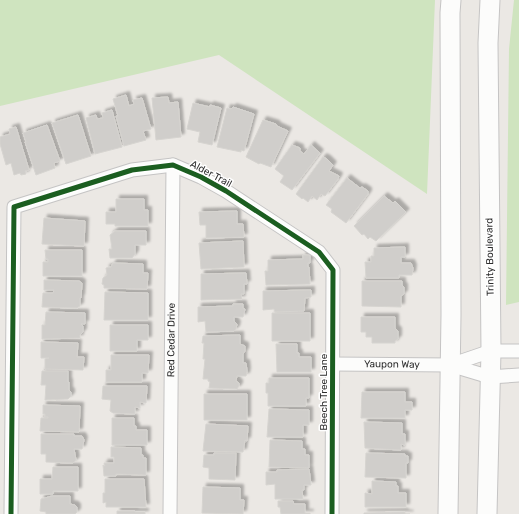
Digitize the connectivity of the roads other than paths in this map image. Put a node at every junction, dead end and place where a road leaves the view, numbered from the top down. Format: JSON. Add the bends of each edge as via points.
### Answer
{"nodes":[{"id":1,"x":451,"y":0,"type":"edge"},
{"id":2,"x":490,"y":0,"type":"edge"},
{"id":3,"x":173,"y":165,"type":"junction"},
{"id":4,"x":333,"y":270,"type":"joint"},
{"id":5,"x":491,"y":351,"type":"junction"},
{"id":6,"x":519,"y":351,"type":"edge"},
{"id":7,"x":333,"y":364,"type":"junction"},
{"id":8,"x":450,"y":365,"type":"junction"},
{"id":9,"x":519,"y":375,"type":"edge"},
{"id":10,"x":490,"y":376,"type":"junction"},
{"id":11,"x":11,"y":514,"type":"edge"},
{"id":12,"x":170,"y":514,"type":"edge"},
{"id":13,"x":332,"y":514,"type":"edge"},
{"id":14,"x":448,"y":514,"type":"edge"},
{"id":15,"x":487,"y":514,"type":"edge"}],
"edges":[{"from":1,"to":8,"type":"main road"},
{"from":2,"to":5,"type":"main road","name":"Trinity Boulevard","via":[[488,43]]},
{"from":3,"to":4,"type":"street","name":"Alder Trail","via":[[226,191],[319,252]]},
{"from":3,"to":11,"type":"street","via":[[132,170],[14,207]]},
{"from":3,"to":12,"type":"street","name":"Red Cedar Drive"},
{"from":4,"to":7,"type":"street","name":"Beech Tree Lane"},
{"from":5,"to":6,"type":"street"},
{"from":5,"to":8,"type":"street"},
{"from":5,"to":10,"type":"main road","name":"Trinity Boulevard"},
{"from":7,"to":8,"type":"street","name":"Yaupon Way"},
{"from":7,"to":13,"type":"street","name":"Beech Tree Lane"},
{"from":8,"to":10,"type":"street"},
{"from":8,"to":14,"type":"main road"},
{"from":9,"to":10,"type":"street"},
{"from":10,"to":15,"type":"main road","name":"Trinity Boulevard"}]}
